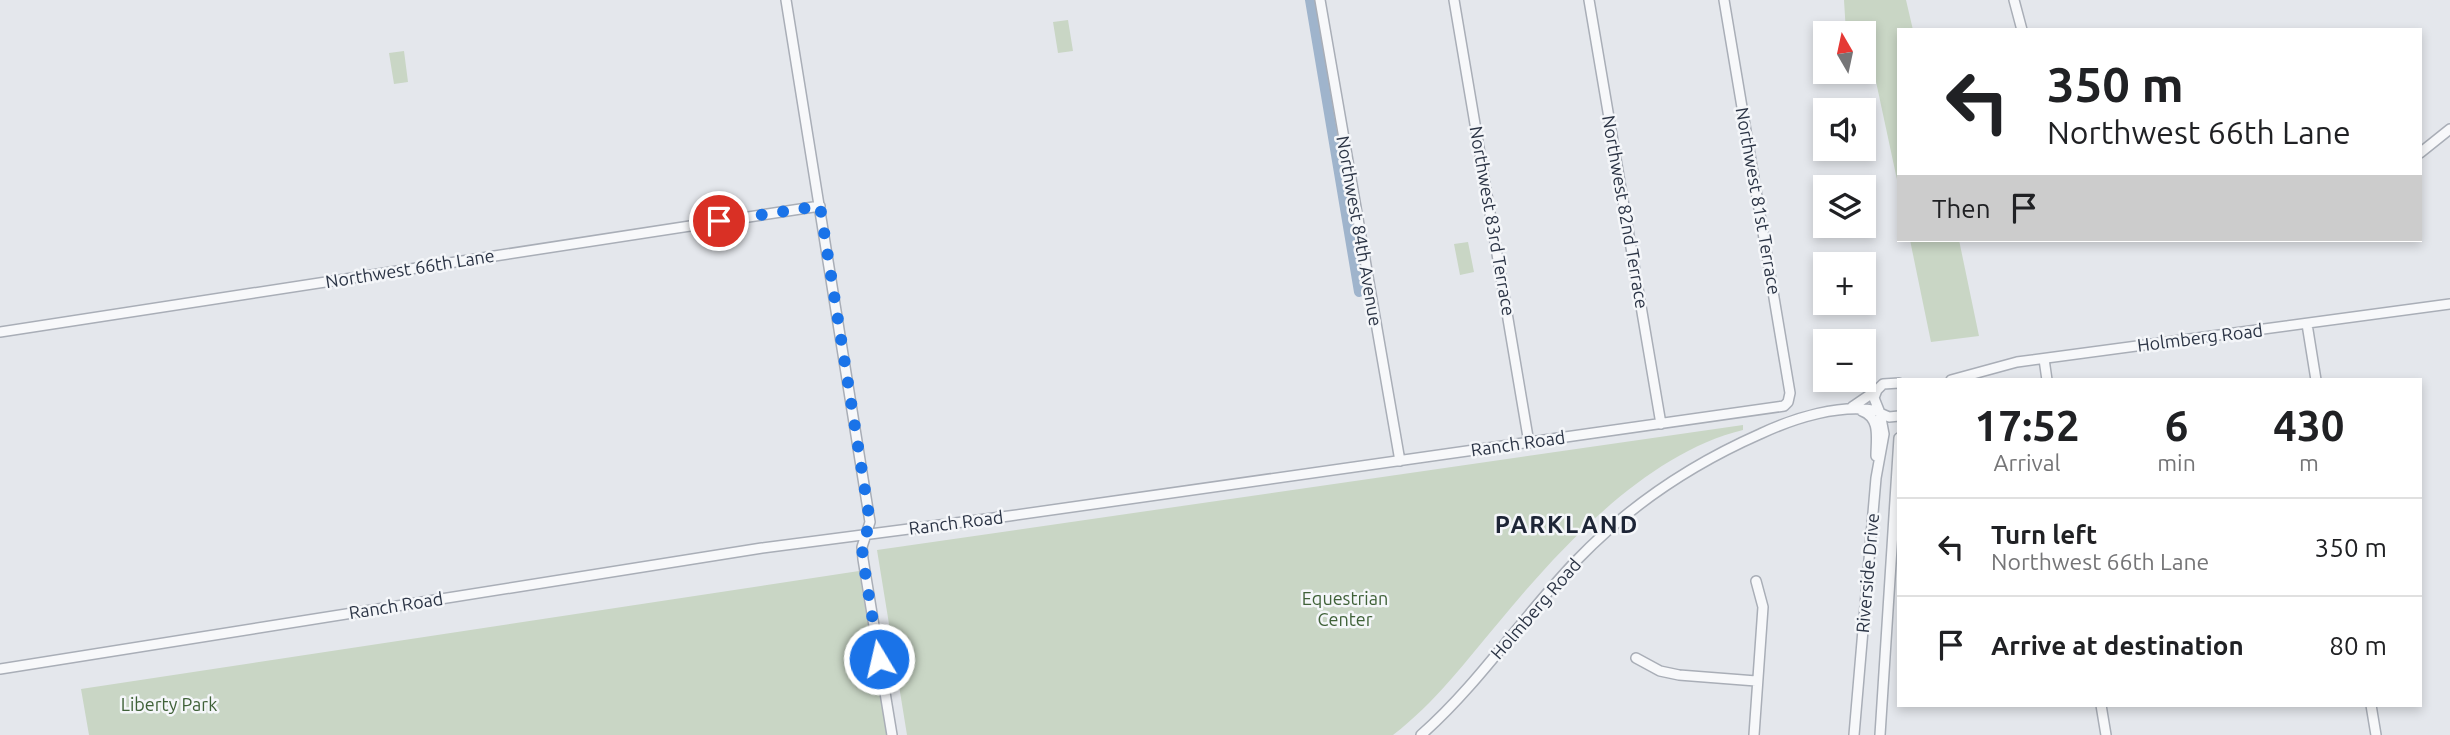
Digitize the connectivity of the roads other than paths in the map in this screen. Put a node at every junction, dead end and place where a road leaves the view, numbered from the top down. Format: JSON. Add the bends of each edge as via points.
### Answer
{"nodes":[{"id":1,"x":786,"y":0,"type":"edge"},
{"id":2,"x":1320,"y":0,"type":"edge"},
{"id":3,"x":1454,"y":0,"type":"edge"},
{"id":4,"x":1589,"y":0,"type":"edge"},
{"id":5,"x":1724,"y":0,"type":"edge"},
{"id":6,"x":2014,"y":0,"type":"edge"},
{"id":7,"x":2021,"y":28,"type":"edge"},
{"id":8,"x":2450,"y":129,"type":"edge"},
{"id":9,"x":2422,"y":151,"type":"edge"},
{"id":10,"x":820,"y":206,"type":"junction"},
{"id":11,"x":2450,"y":304,"type":"edge"},
{"id":12,"x":2307,"y":324,"type":"junction"},
{"id":13,"x":0,"y":332,"type":"edge"},
{"id":14,"x":2043,"y":359,"type":"junction"},
{"id":15,"x":1958,"y":378,"type":"edge"},
{"id":16,"x":2047,"y":378,"type":"edge"},
{"id":17,"x":2316,"y":378,"type":"edge"},
{"id":18,"x":1897,"y":383,"type":"edge"},
{"id":19,"x":1877,"y":390,"type":"junction"},
{"id":20,"x":1788,"y":402,"type":"joint"},
{"id":21,"x":1850,"y":408,"type":"junction"},
{"id":22,"x":1879,"y":412,"type":"junction"},
{"id":23,"x":1897,"y":415,"type":"edge"},
{"id":24,"x":1661,"y":424,"type":"junction"},
{"id":25,"x":1529,"y":443,"type":"junction"},
{"id":26,"x":1400,"y":461,"type":"junction"},
{"id":27,"x":1897,"y":469,"type":"edge"},
{"id":28,"x":1876,"y":478,"type":"junction"},
{"id":29,"x":867,"y":535,"type":"junction"},
{"id":30,"x":1756,"y":581,"type":"dead end"},
{"id":31,"x":1636,"y":658,"type":"dead end"},
{"id":32,"x":0,"y":669,"type":"edge"},
{"id":33,"x":1756,"y":681,"type":"junction"},
{"id":34,"x":2101,"y":707,"type":"edge"},
{"id":35,"x":2371,"y":707,"type":"edge"},
{"id":36,"x":892,"y":735,"type":"edge"},
{"id":37,"x":1421,"y":735,"type":"edge"},
{"id":38,"x":1754,"y":735,"type":"edge"},
{"id":39,"x":1854,"y":735,"type":"edge"},
{"id":40,"x":1880,"y":735,"type":"edge"},
{"id":41,"x":2106,"y":735,"type":"edge"},
{"id":42,"x":2376,"y":735,"type":"edge"}],
"edges":[{"from":1,"to":10,"type":"street"},
{"from":2,"to":26,"type":"street","name":"Northwest 84th Avenue"},
{"from":3,"to":25,"type":"street","name":"Northwest 83rd Terrace"},
{"from":4,"to":24,"type":"street","name":"Northwest 82nd Terrace"},
{"from":5,"to":20,"type":"street","name":"Northwest 81st Terrace"},
{"from":6,"to":7,"type":"street"},
{"from":8,"to":9,"type":"street"},
{"from":10,"to":13,"type":"street","name":"Northwest 66th Lane"},
{"from":10,"to":29,"type":"street","via":[[870,522]]},
{"from":11,"to":12,"type":"street","name":"Holmberg Road"},
{"from":12,"to":14,"type":"street","name":"Holmberg Road"},
{"from":12,"to":17,"type":"street"},
{"from":14,"to":15,"type":"street","name":"Holmberg Road"},
{"from":14,"to":16,"type":"street"},
{"from":18,"to":19,"type":"street","name":"Holmberg Road"},
{"from":19,"to":21,"type":"street","name":"Holmberg Road"},
{"from":19,"to":22,"type":"street","name":"Riverside Drive","via":[[1874,403]]},
{"from":20,"to":24,"type":"street","name":"Ranch Road","via":[[1778,408]]},
{"from":21,"to":22,"type":"street","name":"Holmberg Road"},
{"from":21,"to":28,"type":"street","via":[[1868,414],[1875,424]]},
{"from":21,"to":37,"type":"street","name":"Holmberg Road","via":[[1784,424],[1754,437],[1686,473],[1637,507],[1577,560],[1460,697]]},
{"from":22,"to":23,"type":"street","name":"Holmberg Road"},
{"from":22,"to":28,"type":"street","name":"Riverside Drive","via":[[1884,434]]},
{"from":24,"to":25,"type":"street","name":"Ranch Road"},
{"from":25,"to":26,"type":"street","name":"Ranch Road"},
{"from":26,"to":29,"type":"street","name":"Ranch Road"},
{"from":27,"to":40,"type":"street","name":"Riverside Drive"},
{"from":28,"to":39,"type":"street","name":"Riverside Drive"},
{"from":29,"to":32,"type":"street","name":"Ranch Road"},
{"from":29,"to":36,"type":"street","via":[[863,559]]},
{"from":30,"to":33,"type":"street","via":[[1763,607]]},
{"from":31,"to":33,"type":"street","via":[[1679,675]]},
{"from":33,"to":38,"type":"street"},
{"from":34,"to":41,"type":"street"},
{"from":35,"to":42,"type":"street"}]}
